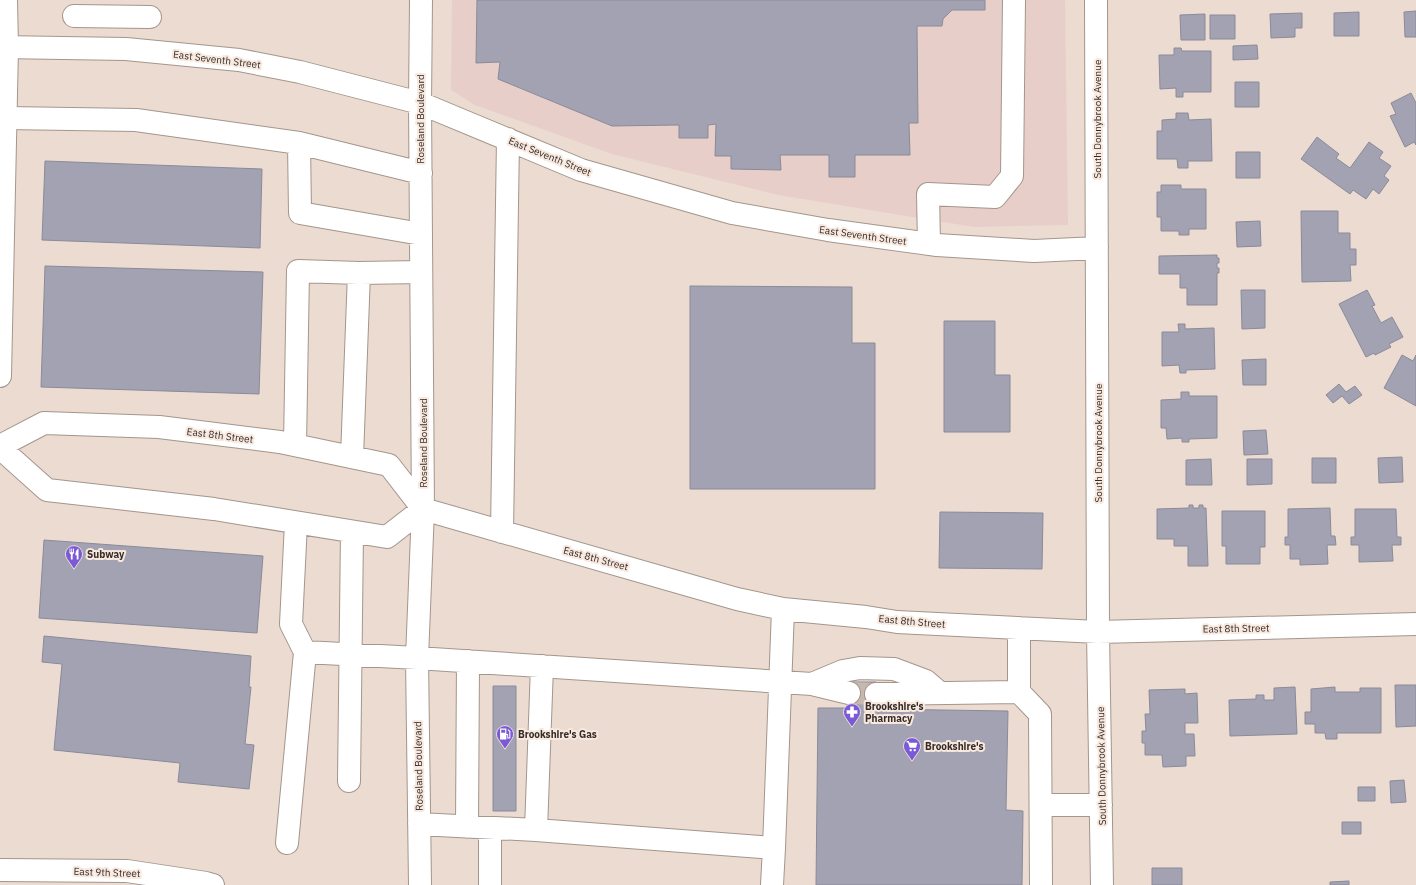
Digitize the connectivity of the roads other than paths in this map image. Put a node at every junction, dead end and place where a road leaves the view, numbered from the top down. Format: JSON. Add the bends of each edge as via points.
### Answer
{"nodes":[{"id":1,"x":6,"y":0,"type":"edge"},
{"id":2,"x":421,"y":0,"type":"edge"},
{"id":3,"x":1014,"y":0,"type":"edge"},
{"id":4,"x":1096,"y":0,"type":"edge"},
{"id":5,"x":74,"y":8,"type":"edge"},
{"id":6,"x":150,"y":17,"type":"dead end"},
{"id":7,"x":3,"y":47,"type":"edge"},
{"id":8,"x":74,"y":48,"type":"junction"},
{"id":9,"x":420,"y":103,"type":"junction"},
{"id":10,"x":6,"y":118,"type":"junction"},
{"id":11,"x":508,"y":139,"type":"junction"},
{"id":12,"x":299,"y":143,"type":"junction"},
{"id":13,"x":421,"y":173,"type":"junction"},
{"id":14,"x":421,"y":234,"type":"junction"},
{"id":15,"x":929,"y":244,"type":"junction"},
{"id":16,"x":1097,"y":248,"type":"junction"},
{"id":17,"x":421,"y":272,"type":"junction"},
{"id":18,"x":359,"y":273,"type":"junction"},
{"id":19,"x":0,"y":376,"type":"edge"},
{"id":20,"x":295,"y":445,"type":"junction"},
{"id":21,"x":0,"y":447,"type":"edge"},
{"id":22,"x":352,"y":457,"type":"junction"},
{"id":23,"x":423,"y":509,"type":"junction"},
{"id":24,"x":296,"y":523,"type":"junction"},
{"id":25,"x":352,"y":532,"type":"junction"},
{"id":26,"x":502,"y":532,"type":"junction"},
{"id":27,"x":783,"y":609,"type":"junction"},
{"id":28,"x":1416,"y":624,"type":"edge"},
{"id":29,"x":1020,"y":628,"type":"junction"},
{"id":30,"x":1098,"y":632,"type":"junction"},
{"id":31,"x":305,"y":652,"type":"junction"},
{"id":32,"x":351,"y":654,"type":"junction"},
{"id":33,"x":417,"y":658,"type":"junction"},
{"id":34,"x":468,"y":661,"type":"junction"},
{"id":35,"x":542,"y":666,"type":"junction"},
{"id":36,"x":780,"y":682,"type":"junction"},
{"id":37,"x":812,"y":684,"type":"junction"},
{"id":38,"x":1019,"y":692,"type":"junction"},
{"id":39,"x":849,"y":693,"type":"tunnel mouth"},
{"id":40,"x":940,"y":693,"type":"junction"},
{"id":41,"x":876,"y":694,"type":"tunnel mouth"},
{"id":42,"x":349,"y":781,"type":"dead end"},
{"id":43,"x":1041,"y":805,"type":"junction"},
{"id":44,"x":1101,"y":805,"type":"junction"},
{"id":45,"x":419,"y":824,"type":"junction"},
{"id":46,"x":467,"y":827,"type":"junction"},
{"id":47,"x":490,"y":828,"type":"junction"},
{"id":48,"x":536,"y":830,"type":"junction"},
{"id":49,"x":287,"y":843,"type":"dead end"},
{"id":50,"x":774,"y":848,"type":"junction"},
{"id":51,"x":0,"y":870,"type":"edge"},
{"id":52,"x":213,"y":885,"type":"edge"},
{"id":53,"x":420,"y":885,"type":"edge"},
{"id":54,"x":490,"y":885,"type":"edge"},
{"id":55,"x":772,"y":885,"type":"edge"},
{"id":56,"x":1041,"y":885,"type":"edge"},
{"id":57,"x":1102,"y":885,"type":"edge"}],
"edges":[{"from":1,"to":7,"type":"street"},
{"from":2,"to":9,"type":"street","name":"Roseland Boulevard"},
{"from":3,"to":15,"type":"street","via":[[1012,176],[995,197],[928,194]]},
{"from":4,"to":16,"type":"street","name":"South Donnybrook Avenue"},
{"from":5,"to":6,"type":"street"},
{"from":5,"to":8,"type":"street"},
{"from":7,"to":8,"type":"street","name":"East Seventh Street"},
{"from":7,"to":10,"type":"street"},
{"from":8,"to":9,"type":"street","name":"East Seventh Street","via":[[126,49],[239,60],[300,72]]},
{"from":9,"to":11,"type":"street","name":"East Seventh Street"},
{"from":9,"to":13,"type":"street","name":"Roseland Boulevard"},
{"from":10,"to":12,"type":"street","via":[[136,120]]},
{"from":10,"to":19,"type":"street"},
{"from":11,"to":15,"type":"street","name":"East Seventh Street","via":[[581,170],[732,213]]},
{"from":11,"to":26,"type":"street"},
{"from":12,"to":13,"type":"street"},
{"from":12,"to":14,"type":"street","via":[[300,213]]},
{"from":13,"to":14,"type":"street","name":"Roseland Boulevard"},
{"from":14,"to":17,"type":"street","name":"Roseland Boulevard"},
{"from":15,"to":16,"type":"street","name":"East Seventh Street","via":[[1034,251]]},
{"from":16,"to":30,"type":"street","name":"South Donnybrook Avenue"},
{"from":17,"to":18,"type":"street"},
{"from":17,"to":23,"type":"street","name":"Roseland Boulevard"},
{"from":18,"to":20,"type":"street","via":[[298,270]]},
{"from":18,"to":22,"type":"street"},
{"from":20,"to":21,"type":"street","name":"East 8th Street","via":[[159,427],[44,423]]},
{"from":20,"to":22,"type":"street","name":"East 8th Street"},
{"from":21,"to":24,"type":"street","name":"East 8th Street","via":[[47,490],[214,509]]},
{"from":22,"to":23,"type":"street","name":"East 8th Street","via":[[389,465]]},
{"from":23,"to":25,"type":"street","name":"East 8th Street","via":[[386,538]]},
{"from":23,"to":26,"type":"street","name":"East 8th Street"},
{"from":23,"to":33,"type":"street","name":"Roseland Boulevard"},
{"from":24,"to":25,"type":"street","name":"East 8th Street"},
{"from":24,"to":31,"type":"street","via":[[291,624]]},
{"from":25,"to":32,"type":"street"},
{"from":26,"to":27,"type":"street","name":"East 8th Street","via":[[737,599]]},
{"from":27,"to":29,"type":"street","name":"East 8th Street","via":[[897,622]]},
{"from":27,"to":36,"type":"street"},
{"from":28,"to":30,"type":"street","name":"East 8th Street"},
{"from":29,"to":30,"type":"street","name":"East 8th Street"},
{"from":29,"to":38,"type":"street"},
{"from":30,"to":44,"type":"street","name":"South Donnybrook Avenue"},
{"from":31,"to":32,"type":"street"},
{"from":31,"to":49,"type":"street"},
{"from":32,"to":33,"type":"street"},
{"from":32,"to":42,"type":"street"},
{"from":33,"to":34,"type":"street"},
{"from":33,"to":45,"type":"street","name":"Roseland Boulevard"},
{"from":34,"to":35,"type":"street"},
{"from":34,"to":46,"type":"street"},
{"from":35,"to":36,"type":"street"},
{"from":35,"to":48,"type":"street"},
{"from":36,"to":37,"type":"street"},
{"from":36,"to":50,"type":"street"},
{"from":37,"to":39,"type":"street"},
{"from":37,"to":40,"type":"street","via":[[843,670],[894,669],[926,681]]},
{"from":38,"to":40,"type":"street"},
{"from":38,"to":43,"type":"street","via":[[1040,714]]},
{"from":40,"to":41,"type":"street"},
{"from":43,"to":44,"type":"street"},
{"from":43,"to":56,"type":"street"},
{"from":44,"to":57,"type":"street","name":"South Donnybrook Avenue"},
{"from":45,"to":46,"type":"street"},
{"from":45,"to":53,"type":"street","name":"Roseland Boulevard"},
{"from":46,"to":47,"type":"street"},
{"from":47,"to":48,"type":"street"},
{"from":47,"to":54,"type":"street"},
{"from":48,"to":50,"type":"street"},
{"from":50,"to":55,"type":"street"},
{"from":51,"to":52,"type":"street","name":"East 9th Street","via":[[127,871]]}]}
